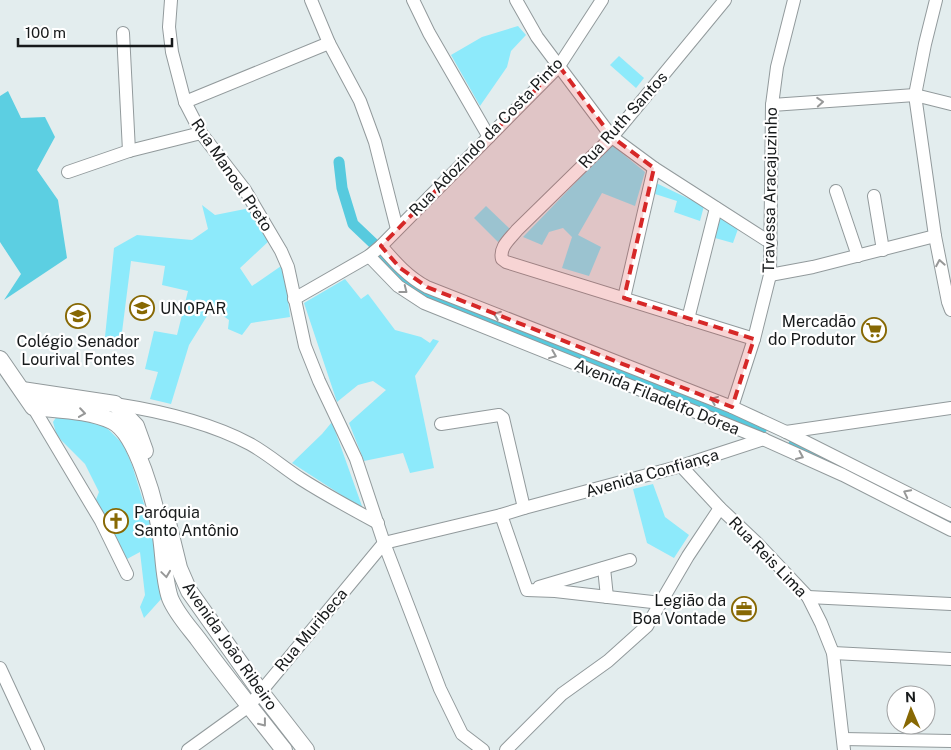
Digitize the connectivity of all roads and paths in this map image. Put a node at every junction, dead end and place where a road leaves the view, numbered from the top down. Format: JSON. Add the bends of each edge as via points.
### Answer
{"nodes":[{"id":1,"x":171,"y":0,"type":"edge"},
{"id":2,"x":311,"y":0,"type":"edge"},
{"id":3,"x":412,"y":0,"type":"edge"},
{"id":4,"x":516,"y":0,"type":"edge"},
{"id":5,"x":602,"y":0,"type":"edge"},
{"id":6,"x":724,"y":0,"type":"edge"},
{"id":7,"x":794,"y":0,"type":"edge"},
{"id":8,"x":936,"y":0,"type":"edge"},
{"id":9,"x":123,"y":33,"type":"dead end"},
{"id":10,"x":329,"y":42,"type":"junction"},
{"id":11,"x":559,"y":66,"type":"junction"},
{"id":12,"x":915,"y":95,"type":"junction"},
{"id":13,"x":185,"y":102,"type":"junction"},
{"id":14,"x":951,"y":104,"type":"edge"},
{"id":15,"x":772,"y":105,"type":"junction"},
{"id":16,"x":201,"y":133,"type":"junction"},
{"id":17,"x":489,"y":137,"type":"junction"},
{"id":18,"x":612,"y":137,"type":"junction"},
{"id":19,"x":129,"y":151,"type":"junction"},
{"id":20,"x":654,"y":168,"type":"junction"},
{"id":21,"x":68,"y":172,"type":"dead end"},
{"id":22,"x":836,"y":192,"type":"dead end"},
{"id":23,"x":874,"y":196,"type":"dead end"},
{"id":24,"x":716,"y":208,"type":"junction"},
{"id":25,"x":397,"y":228,"type":"junction"},
{"id":26,"x":935,"y":236,"type":"junction"},
{"id":27,"x":771,"y":243,"type":"junction"},
{"id":28,"x":882,"y":250,"type":"junction"},
{"id":29,"x":375,"y":251,"type":"junction"},
{"id":30,"x":858,"y":256,"type":"junction"},
{"id":31,"x":770,"y":275,"type":"junction"},
{"id":32,"x":624,"y":298,"type":"junction"},
{"id":33,"x":294,"y":299,"type":"junction"},
{"id":34,"x":951,"y":310,"type":"edge"},
{"id":35,"x":688,"y":319,"type":"junction"},
{"id":36,"x":754,"y":339,"type":"junction"},
{"id":37,"x":0,"y":359,"type":"edge"},
{"id":38,"x":22,"y":390,"type":"junction"},
{"id":39,"x":114,"y":404,"type":"junction"},
{"id":40,"x":33,"y":407,"type":"junction"},
{"id":41,"x":732,"y":407,"type":"junction"},
{"id":42,"x":951,"y":408,"type":"edge"},
{"id":43,"x":441,"y":424,"type":"dead end"},
{"id":44,"x":784,"y":433,"type":"junction"},
{"id":45,"x":764,"y":439,"type":"junction"},
{"id":46,"x":681,"y":466,"type":"junction"},
{"id":47,"x":524,"y":508,"type":"junction"},
{"id":48,"x":720,"y":508,"type":"junction"},
{"id":49,"x":951,"y":515,"type":"edge"},
{"id":50,"x":501,"y":516,"type":"junction"},
{"id":51,"x":378,"y":523,"type":"junction"},
{"id":52,"x":951,"y":530,"type":"edge"},
{"id":53,"x":384,"y":543,"type":"junction"},
{"id":54,"x":630,"y":560,"type":"dead end"},
{"id":55,"x":604,"y":568,"type":"junction"},
{"id":56,"x":127,"y":574,"type":"dead end"},
{"id":57,"x":527,"y":590,"type":"junction"},
{"id":58,"x":808,"y":596,"type":"junction"},
{"id":59,"x":607,"y":597,"type":"junction"},
{"id":60,"x":661,"y":603,"type":"junction"},
{"id":61,"x":951,"y":604,"type":"edge"},
{"id":62,"x":833,"y":653,"type":"junction"},
{"id":63,"x":951,"y":659,"type":"edge"},
{"id":64,"x":0,"y":668,"type":"edge"},
{"id":65,"x":260,"y":691,"type":"junction"},
{"id":66,"x":249,"y":706,"type":"junction"},
{"id":67,"x":462,"y":734,"type":"junction"},
{"id":68,"x":951,"y":741,"type":"edge"},
{"id":69,"x":844,"y":745,"type":"edge"},
{"id":70,"x":919,"y":745,"type":"edge"},
{"id":71,"x":38,"y":750,"type":"edge"},
{"id":72,"x":188,"y":750,"type":"edge"},
{"id":73,"x":284,"y":750,"type":"edge"},
{"id":74,"x":306,"y":750,"type":"edge"},
{"id":75,"x":463,"y":750,"type":"edge"},
{"id":76,"x":483,"y":750,"type":"edge"},
{"id":77,"x":506,"y":750,"type":"edge"}],
"edges":[{"from":1,"to":13,"type":"street","name":"Rua Manoel Preto","via":[[169,27],[172,52]]},
{"from":2,"to":10,"type":"street"},
{"from":3,"to":17,"type":"street"},
{"from":4,"to":11,"type":"street","via":[[536,37]]},
{"from":5,"to":11,"type":"street","name":"Rua Adozindo da Costa Pinto"},
{"from":6,"to":18,"type":"street","name":"Rua Ruth Santos"},
{"from":7,"to":15,"type":"street","name":"Travessa Aracajuzinho","via":[[777,67]]},
{"from":8,"to":12,"type":"street"},
{"from":9,"to":19,"type":"street"},
{"from":10,"to":13,"type":"street"},
{"from":10,"to":25,"type":"street","via":[[360,101],[375,142]]},
{"from":11,"to":17,"type":"street","name":"Rua Adozindo da Costa Pinto"},
{"from":11,"to":18,"type":"street"},
{"from":12,"to":14,"type":"street"},
{"from":15,"to":12,"type":"street","one_way":true},
{"from":12,"to":26,"type":"street"},
{"from":13,"to":16,"type":"street","name":"Rua Manoel Preto"},
{"from":15,"to":27,"type":"street","name":"Travessa Aracajuzinho"},
{"from":16,"to":19,"type":"street"},
{"from":16,"to":33,"type":"street","name":"Rua Manoel Preto","via":[[266,223],[288,268]]},
{"from":17,"to":25,"type":"street","name":"Rua Adozindo da Costa Pinto"},
{"from":18,"to":20,"type":"street"},
{"from":18,"to":32,"type":"street","name":"Rua Ruth Santos","via":[[517,230],[502,249],[502,259]]},
{"from":19,"to":21,"type":"street"},
{"from":20,"to":24,"type":"street"},
{"from":20,"to":32,"type":"street"},
{"from":22,"to":30,"type":"street"},
{"from":23,"to":28,"type":"street"},
{"from":24,"to":27,"type":"street"},
{"from":24,"to":35,"type":"street"},
{"from":25,"to":29,"type":"street","name":"Rua Adozindo da Costa Pinto"},
{"from":26,"to":28,"type":"street"},
{"from":34,"to":26,"type":"street","one_way":true},
{"from":27,"to":31,"type":"street","name":"Travessa Aracajuzinho"},
{"from":28,"to":30,"type":"street"},
{"from":29,"to":33,"type":"street","name":"Rua Adozindo da Costa Pinto"},
{"from":41,"to":29,"type":"street","name":"Avenida Filadelfo Dórea","one_way":true,"via":[[427,287]]},
{"from":29,"to":45,"type":"street","name":"Avenida Filadelfo Dórea","one_way":true,"via":[[398,286],[424,303]]},
{"from":30,"to":31,"type":"street"},
{"from":31,"to":36,"type":"street","name":"Travessa Aracajuzinho"},
{"from":32,"to":35,"type":"street"},
{"from":33,"to":51,"type":"street","name":"Rua Manoel Preto","via":[[307,352],[356,459]]},
{"from":35,"to":36,"type":"street"},
{"from":36,"to":41,"type":"street","name":"Travessa Aracajuzinho"},
{"from":37,"to":38,"type":"main road"},
{"from":38,"to":39,"type":"main road"},
{"from":38,"to":40,"type":"main road"},
{"from":39,"to":51,"type":"street","via":[[151,410],[234,436]]},
{"from":39,"to":65,"type":"main road","name":"Avenida João Ribeiro","via":[[133,422],[140,436],[188,591]]},
{"from":40,"to":56,"type":"street","via":[[101,521]]},
{"from":40,"to":66,"type":"main road","name":"Avenida João Ribeiro","one_way":true,"via":[[89,414],[113,421],[125,432],[146,478],[159,528],[170,598]]},
{"from":41,"to":44,"type":"street","name":"Avenida Filadelfo Dórea"},
{"from":42,"to":44,"type":"street","name":"Avenida Confiança"},
{"from":43,"to":47,"type":"street","via":[[499,415],[504,418]]},
{"from":44,"to":45,"type":"street","name":"Avenida Confiança"},
{"from":49,"to":44,"type":"street","name":"Avenida Filadelfo Dórea","one_way":true},
{"from":45,"to":46,"type":"street","name":"Avenida Confiança"},
{"from":45,"to":52,"type":"street","name":"Avenida Filadelfo Dórea","one_way":true},
{"from":46,"to":47,"type":"street","name":"Avenida Confiança"},
{"from":46,"to":48,"type":"street","name":"Rua Reis Lima"},
{"from":47,"to":50,"type":"street","name":"Avenida Confiança"},
{"from":48,"to":58,"type":"street","name":"Rua Reis Lima"},
{"from":48,"to":60,"type":"street"},
{"from":50,"to":53,"type":"street","name":"Avenida Confiança"},
{"from":50,"to":57,"type":"street"},
{"from":51,"to":53,"type":"street","name":"Rua Manoel Preto"},
{"from":53,"to":65,"type":"street","name":"Rua Muribeca"},
{"from":53,"to":67,"type":"street","name":"Rua Manoel Preto","via":[[440,689]]},
{"from":54,"to":55,"type":"street"},
{"from":55,"to":57,"type":"street"},
{"from":55,"to":59,"type":"street"},
{"from":57,"to":59,"type":"street"},
{"from":58,"to":61,"type":"street"},
{"from":58,"to":62,"type":"street","name":"Rua Reis Lima"},
{"from":59,"to":60,"type":"street"},
{"from":60,"to":77,"type":"street","via":[[632,642],[562,694]]},
{"from":62,"to":63,"type":"street"},
{"from":62,"to":69,"type":"street","name":"Rua Reis Lima"},
{"from":64,"to":71,"type":"street"},
{"from":65,"to":66,"type":"street","name":"Rua Muribeca"},
{"from":65,"to":74,"type":"main road","name":"Avenida João Ribeiro"},
{"from":66,"to":72,"type":"street","name":"Rua Muribeca"},
{"from":66,"to":73,"type":"main road","name":"Avenida João Ribeiro","one_way":true},
{"from":67,"to":75,"type":"street"},
{"from":67,"to":76,"type":"street"},
{"from":68,"to":70,"type":"street"},
{"from":69,"to":70,"type":"street"}]}
